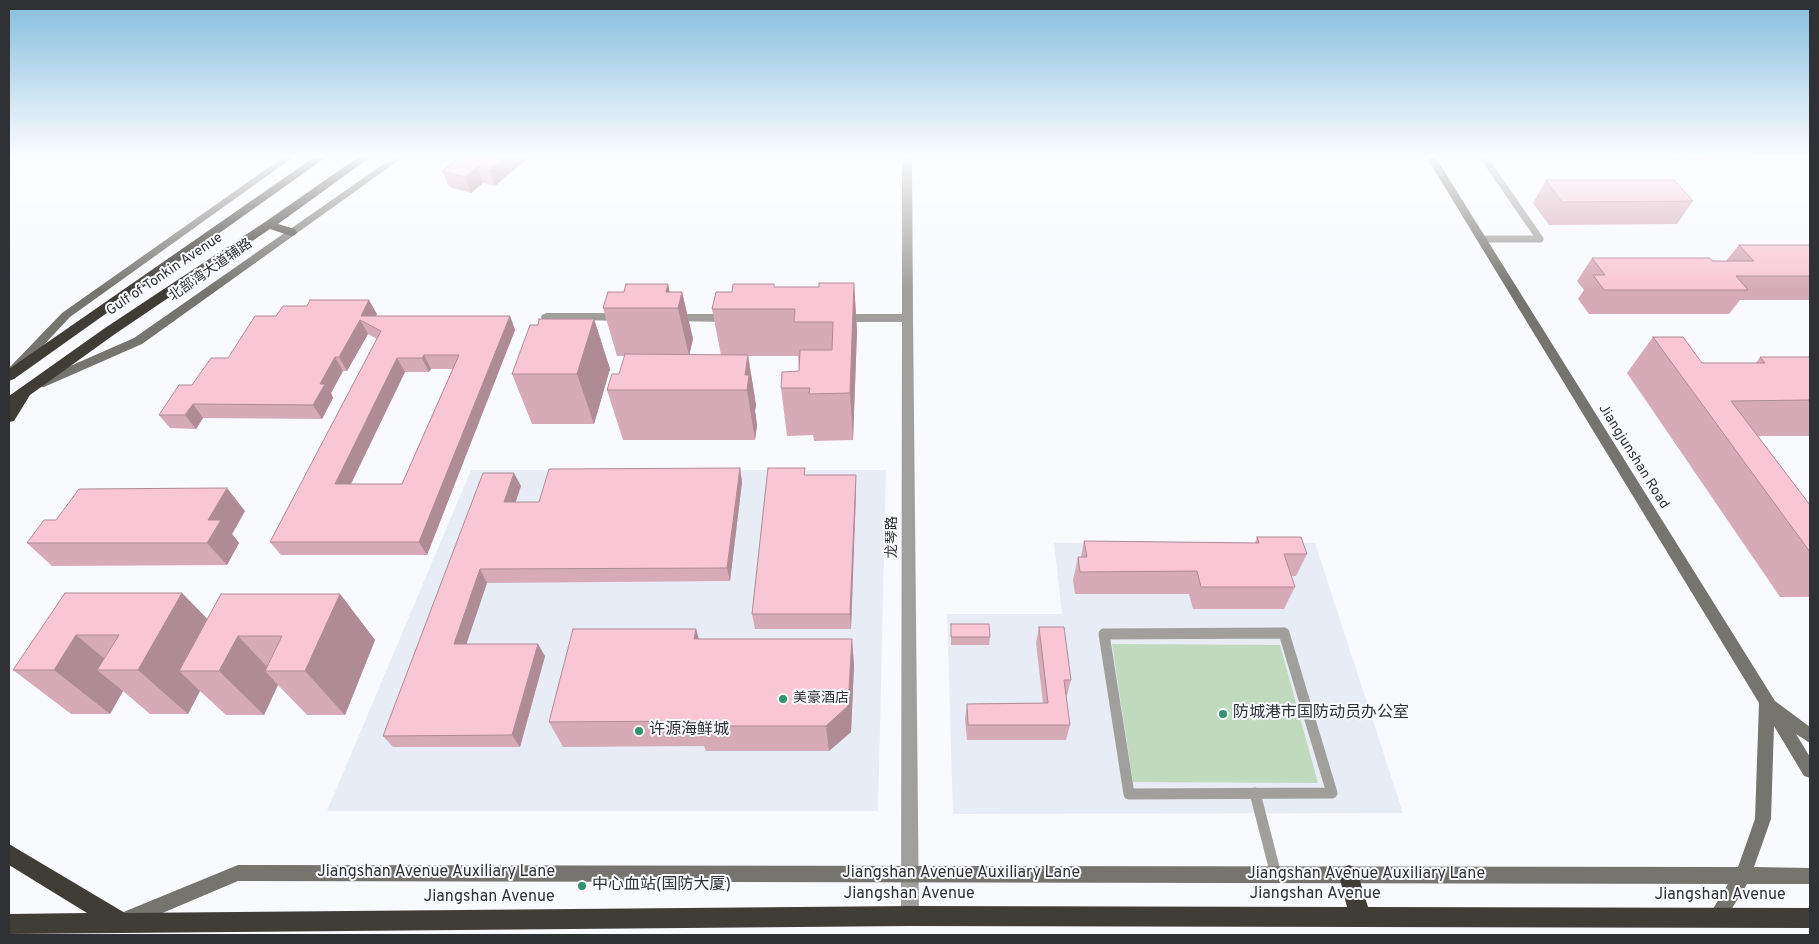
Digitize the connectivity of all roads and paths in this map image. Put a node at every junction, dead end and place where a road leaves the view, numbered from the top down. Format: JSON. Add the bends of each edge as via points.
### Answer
{"nodes":[{"id":1,"x":225,"y":202,"type":"edge"},
{"id":2,"x":257,"y":202,"type":"edge"},
{"id":3,"x":302,"y":202,"type":"edge"},
{"id":4,"x":337,"y":202,"type":"edge"},
{"id":5,"x":907,"y":202,"type":"edge"},
{"id":6,"x":1458,"y":202,"type":"edge"},
{"id":7,"x":1514,"y":202,"type":"edge"},
{"id":8,"x":269,"y":225,"type":"junction"},
{"id":9,"x":291,"y":232,"type":"junction"},
{"id":10,"x":1481,"y":239,"type":"junction"},
{"id":11,"x":546,"y":317,"type":"edge"},
{"id":12,"x":634,"y":318,"type":"edge"},
{"id":13,"x":663,"y":318,"type":"edge"},
{"id":14,"x":742,"y":318,"type":"edge"},
{"id":15,"x":830,"y":318,"type":"edge"},
{"id":16,"x":908,"y":318,"type":"junction"},
{"id":17,"x":9,"y":376,"type":"edge"},
{"id":18,"x":30,"y":388,"type":"junction"},
{"id":19,"x":9,"y":403,"type":"edge"},
{"id":20,"x":9,"y":418,"type":"edge"},
{"id":21,"x":1767,"y":701,"type":"junction"},
{"id":22,"x":1810,"y":736,"type":"edge"},
{"id":23,"x":1810,"y":771,"type":"edge"},
{"id":24,"x":1255,"y":793,"type":"junction"},
{"id":25,"x":9,"y":854,"type":"edge"},
{"id":26,"x":910,"y":874,"type":"junction"},
{"id":27,"x":1276,"y":875,"type":"junction"},
{"id":28,"x":1349,"y":875,"type":"junction"},
{"id":29,"x":1742,"y":876,"type":"junction"},
{"id":30,"x":1810,"y":876,"type":"edge"},
{"id":31,"x":910,"y":916,"type":"junction"},
{"id":32,"x":1360,"y":916,"type":"junction"},
{"id":33,"x":1717,"y":917,"type":"junction"},
{"id":34,"x":1810,"y":918,"type":"edge"},
{"id":35,"x":121,"y":922,"type":"junction"},
{"id":36,"x":9,"y":924,"type":"edge"}],
"edges":[{"from":1,"to":17,"type":"street","via":[[66,315]]},
{"from":2,"to":17,"type":"highway","name":"Gulf of Tonkin Avenue"},
{"from":3,"to":8,"type":"highway","name":"Gulf of Tonkin Avenue"},
{"from":4,"to":9,"type":"street","name":"北部湾大道辅路"},
{"from":5,"to":16,"type":"street","name":"龙琴路"},
{"from":6,"to":10,"type":"street","name":"Jiangjunshan Road"},
{"from":7,"to":10,"type":"lane","via":[[1540,239]]},
{"from":8,"to":9,"type":"highway"},
{"from":8,"to":18,"type":"highway","name":"Gulf of Tonkin Avenue"},
{"from":9,"to":18,"type":"street","name":"北部湾大道辅路","via":[[138,341]]},
{"from":10,"to":21,"type":"street","name":"Jiangjunshan Road"},
{"from":11,"to":12,"type":"street"},
{"from":13,"to":14,"type":"street"},
{"from":15,"to":16,"type":"street"},
{"from":16,"to":26,"type":"street","name":"龙琴路"},
{"from":18,"to":19,"type":"highway","name":"Gulf of Tonkin Avenue"},
{"from":18,"to":20,"type":"highway"},
{"from":21,"to":22,"type":"street"},
{"from":21,"to":23,"type":"street","name":"Jiangjunshan Road"},
{"from":21,"to":29,"type":"street","via":[[1763,819]]},
{"from":24,"to":24,"type":"lane","via":[[1332,793],[1284,633],[1104,634],[1129,794]]},
{"from":24,"to":27,"type":"lane"},
{"from":25,"to":35,"type":"highway"},
{"from":26,"to":27,"type":"street","name":"Jiangshan Avenue Auxiliary Lane"},
{"from":26,"to":31,"type":"street","name":"龙琴路"},
{"from":26,"to":35,"type":"street","name":"Jiangshan Avenue Auxiliary Lane","via":[[238,873]]},
{"from":27,"to":28,"type":"street","name":"Jiangshan Avenue Auxiliary Lane"},
{"from":28,"to":29,"type":"street","name":"Jiangshan Avenue Auxiliary Lane"},
{"from":28,"to":32,"type":"highway"},
{"from":29,"to":30,"type":"street","name":"Jiangshan Avenue Auxiliary Lane"},
{"from":29,"to":33,"type":"street"},
{"from":31,"to":32,"type":"highway","name":"Jiangshan Avenue"},
{"from":31,"to":35,"type":"highway","name":"Jiangshan Avenue"},
{"from":32,"to":33,"type":"highway","name":"Jiangshan Avenue"},
{"from":33,"to":34,"type":"highway","name":"Jiangshan Avenue"},
{"from":35,"to":36,"type":"highway","name":"Jiangshan Avenue"}]}
